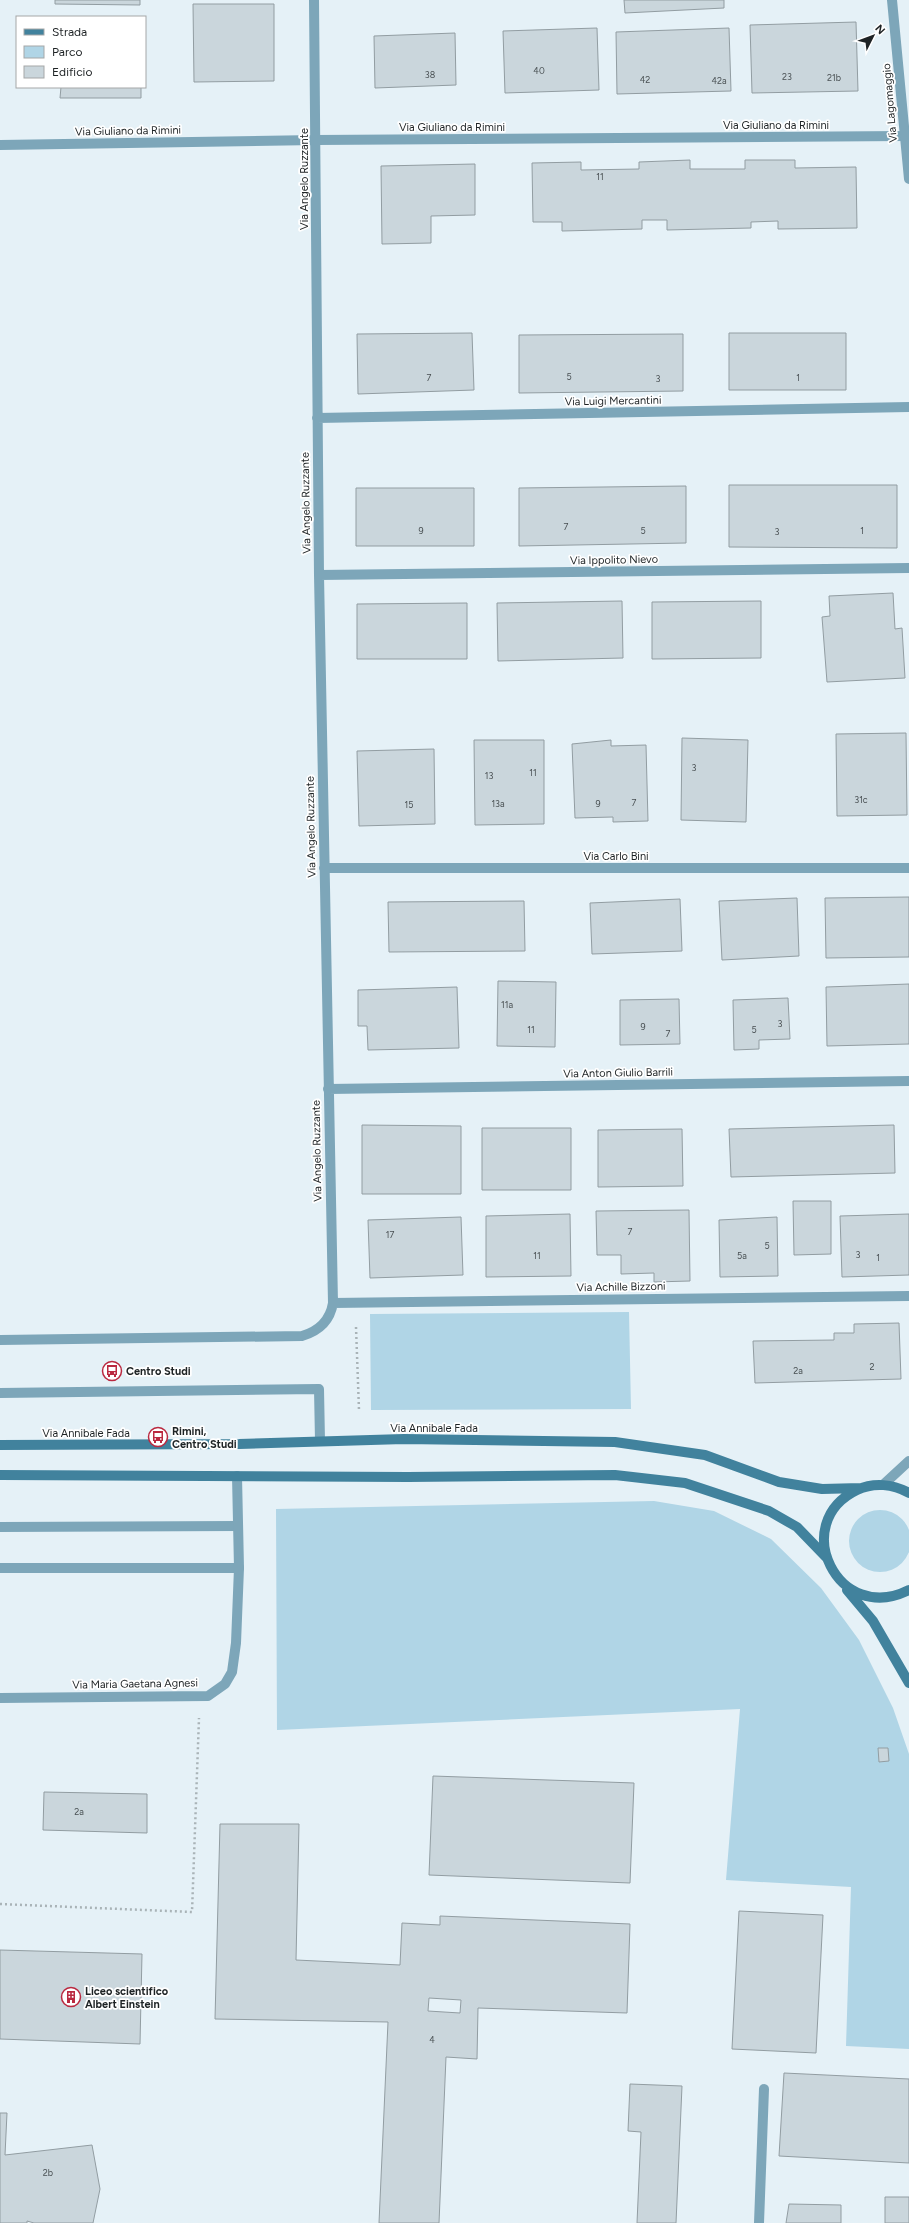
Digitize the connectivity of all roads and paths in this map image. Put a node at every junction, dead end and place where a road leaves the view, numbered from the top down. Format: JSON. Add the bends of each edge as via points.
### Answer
{"nodes":[{"id":1,"x":314,"y":0,"type":"edge"},
{"id":2,"x":892,"y":0,"type":"edge"},
{"id":3,"x":905,"y":136,"type":"junction"},
{"id":4,"x":316,"y":140,"type":"junction"},
{"id":5,"x":0,"y":145,"type":"edge"},
{"id":6,"x":909,"y":179,"type":"edge"},
{"id":7,"x":909,"y":407,"type":"edge"},
{"id":8,"x":317,"y":418,"type":"junction"},
{"id":9,"x":909,"y":568,"type":"edge"},
{"id":10,"x":319,"y":576,"type":"junction"},
{"id":11,"x":324,"y":868,"type":"junction"},
{"id":12,"x":909,"y":868,"type":"edge"},
{"id":13,"x":909,"y":1082,"type":"edge"},
{"id":14,"x":328,"y":1089,"type":"junction"},
{"id":15,"x":909,"y":1296,"type":"edge"},
{"id":16,"x":355,"y":1302,"type":"junction"},
{"id":17,"x":333,"y":1303,"type":"junction"},
{"id":18,"x":0,"y":1340,"type":"edge"},
{"id":19,"x":0,"y":1393,"type":"edge"},
{"id":20,"x":359,"y":1410,"type":"dead end"},
{"id":21,"x":320,"y":1442,"type":"junction"},
{"id":22,"x":0,"y":1445,"type":"edge"},
{"id":23,"x":909,"y":1461,"type":"edge"},
{"id":24,"x":0,"y":1475,"type":"edge"},
{"id":25,"x":237,"y":1476,"type":"junction"},
{"id":26,"x":883,"y":1485,"type":"junction"},
{"id":27,"x":861,"y":1488,"type":"junction"},
{"id":28,"x":909,"y":1494,"type":"edge"},
{"id":29,"x":0,"y":1526,"type":"edge"},
{"id":30,"x":238,"y":1526,"type":"junction"},
{"id":31,"x":826,"y":1557,"type":"junction"},
{"id":32,"x":0,"y":1568,"type":"edge"},
{"id":33,"x":239,"y":1568,"type":"junction"},
{"id":34,"x":837,"y":1577,"type":"junction"},
{"id":35,"x":909,"y":1590,"type":"edge"},
{"id":36,"x":909,"y":1682,"type":"edge"},
{"id":37,"x":198,"y":1696,"type":"junction"},
{"id":38,"x":0,"y":1698,"type":"edge"},
{"id":39,"x":0,"y":1904,"type":"edge"},
{"id":40,"x":764,"y":2089,"type":"dead end"},
{"id":41,"x":759,"y":2223,"type":"edge"}],
"edges":[{"from":1,"to":4,"type":"street","name":"Via Angelo Ruzzante"},
{"from":2,"to":3,"type":"street","name":"Via Lagomaggio"},
{"from":3,"to":4,"type":"street","name":"Via Giuliano da Rimini"},
{"from":3,"to":6,"type":"street","name":"Via Lagomaggio"},
{"from":4,"to":5,"type":"street","name":"Via Giuliano da Rimini"},
{"from":4,"to":8,"type":"street","name":"Via Angelo Ruzzante"},
{"from":7,"to":8,"type":"street","name":"Via Luigi Mercantini"},
{"from":8,"to":10,"type":"street","name":"Via Angelo Ruzzante"},
{"from":9,"to":10,"type":"street","name":"Via Ippolito Nievo"},
{"from":10,"to":11,"type":"street","name":"Via Angelo Ruzzante"},
{"from":11,"to":12,"type":"street","name":"Via Carlo Bini"},
{"from":11,"to":14,"type":"street","name":"Via Angelo Ruzzante"},
{"from":13,"to":14,"type":"street","name":"Via Anton Giulio Barrili"},
{"from":14,"to":17,"type":"street","name":"Via Angelo Ruzzante"},
{"from":15,"to":16,"type":"street","name":"Via Achille Bizzoni"},
{"from":16,"to":17,"type":"street","name":"Via Achille Bizzoni"},
{"from":16,"to":20,"type":"path"},
{"from":17,"to":18,"type":"street","name":"Via Angelo Ruzzante","via":[[331,1313],[321,1326],[313,1333],[302,1336]]},
{"from":19,"to":21,"type":"street","via":[[319,1389]]},
{"from":21,"to":22,"type":"main road","name":"Via Annibale Fada"},
{"from":21,"to":27,"type":"main road","name":"Via Annibale Fada","via":[[404,1439],[615,1442],[705,1455],[779,1482],[822,1489]]},
{"from":23,"to":26,"type":"street"},
{"from":24,"to":25,"type":"main road"},
{"from":25,"to":30,"type":"street","name":"Via Maria Gaetana Agnesi"},
{"from":25,"to":31,"type":"main road","via":[[615,1475],[685,1483],[769,1511],[797,1527]]},
{"from":26,"to":27,"type":"main road","name":"Via Annibale Fada"},
{"from":26,"to":28,"type":"main road"},
{"from":27,"to":31,"type":"main road","via":[[842,1499],[829,1516],[824,1539]]},
{"from":29,"to":30,"type":"street"},
{"from":30,"to":33,"type":"street","name":"Via Maria Gaetana Agnesi"},
{"from":31,"to":34,"type":"main road"},
{"from":32,"to":33,"type":"street"},
{"from":33,"to":37,"type":"street","name":"Via Maria Gaetana Agnesi","via":[[236,1643],[232,1672],[224,1684],[208,1696]]},
{"from":34,"to":35,"type":"main road","via":[[850,1589],[866,1596],[888,1597]]},
{"from":34,"to":36,"type":"main road","via":[[873,1621]]},
{"from":37,"to":38,"type":"street","name":"Via Maria Gaetana Agnesi"},
{"from":37,"to":39,"type":"path","via":[[199,1733],[192,1912]]},
{"from":40,"to":41,"type":"street"}]}
